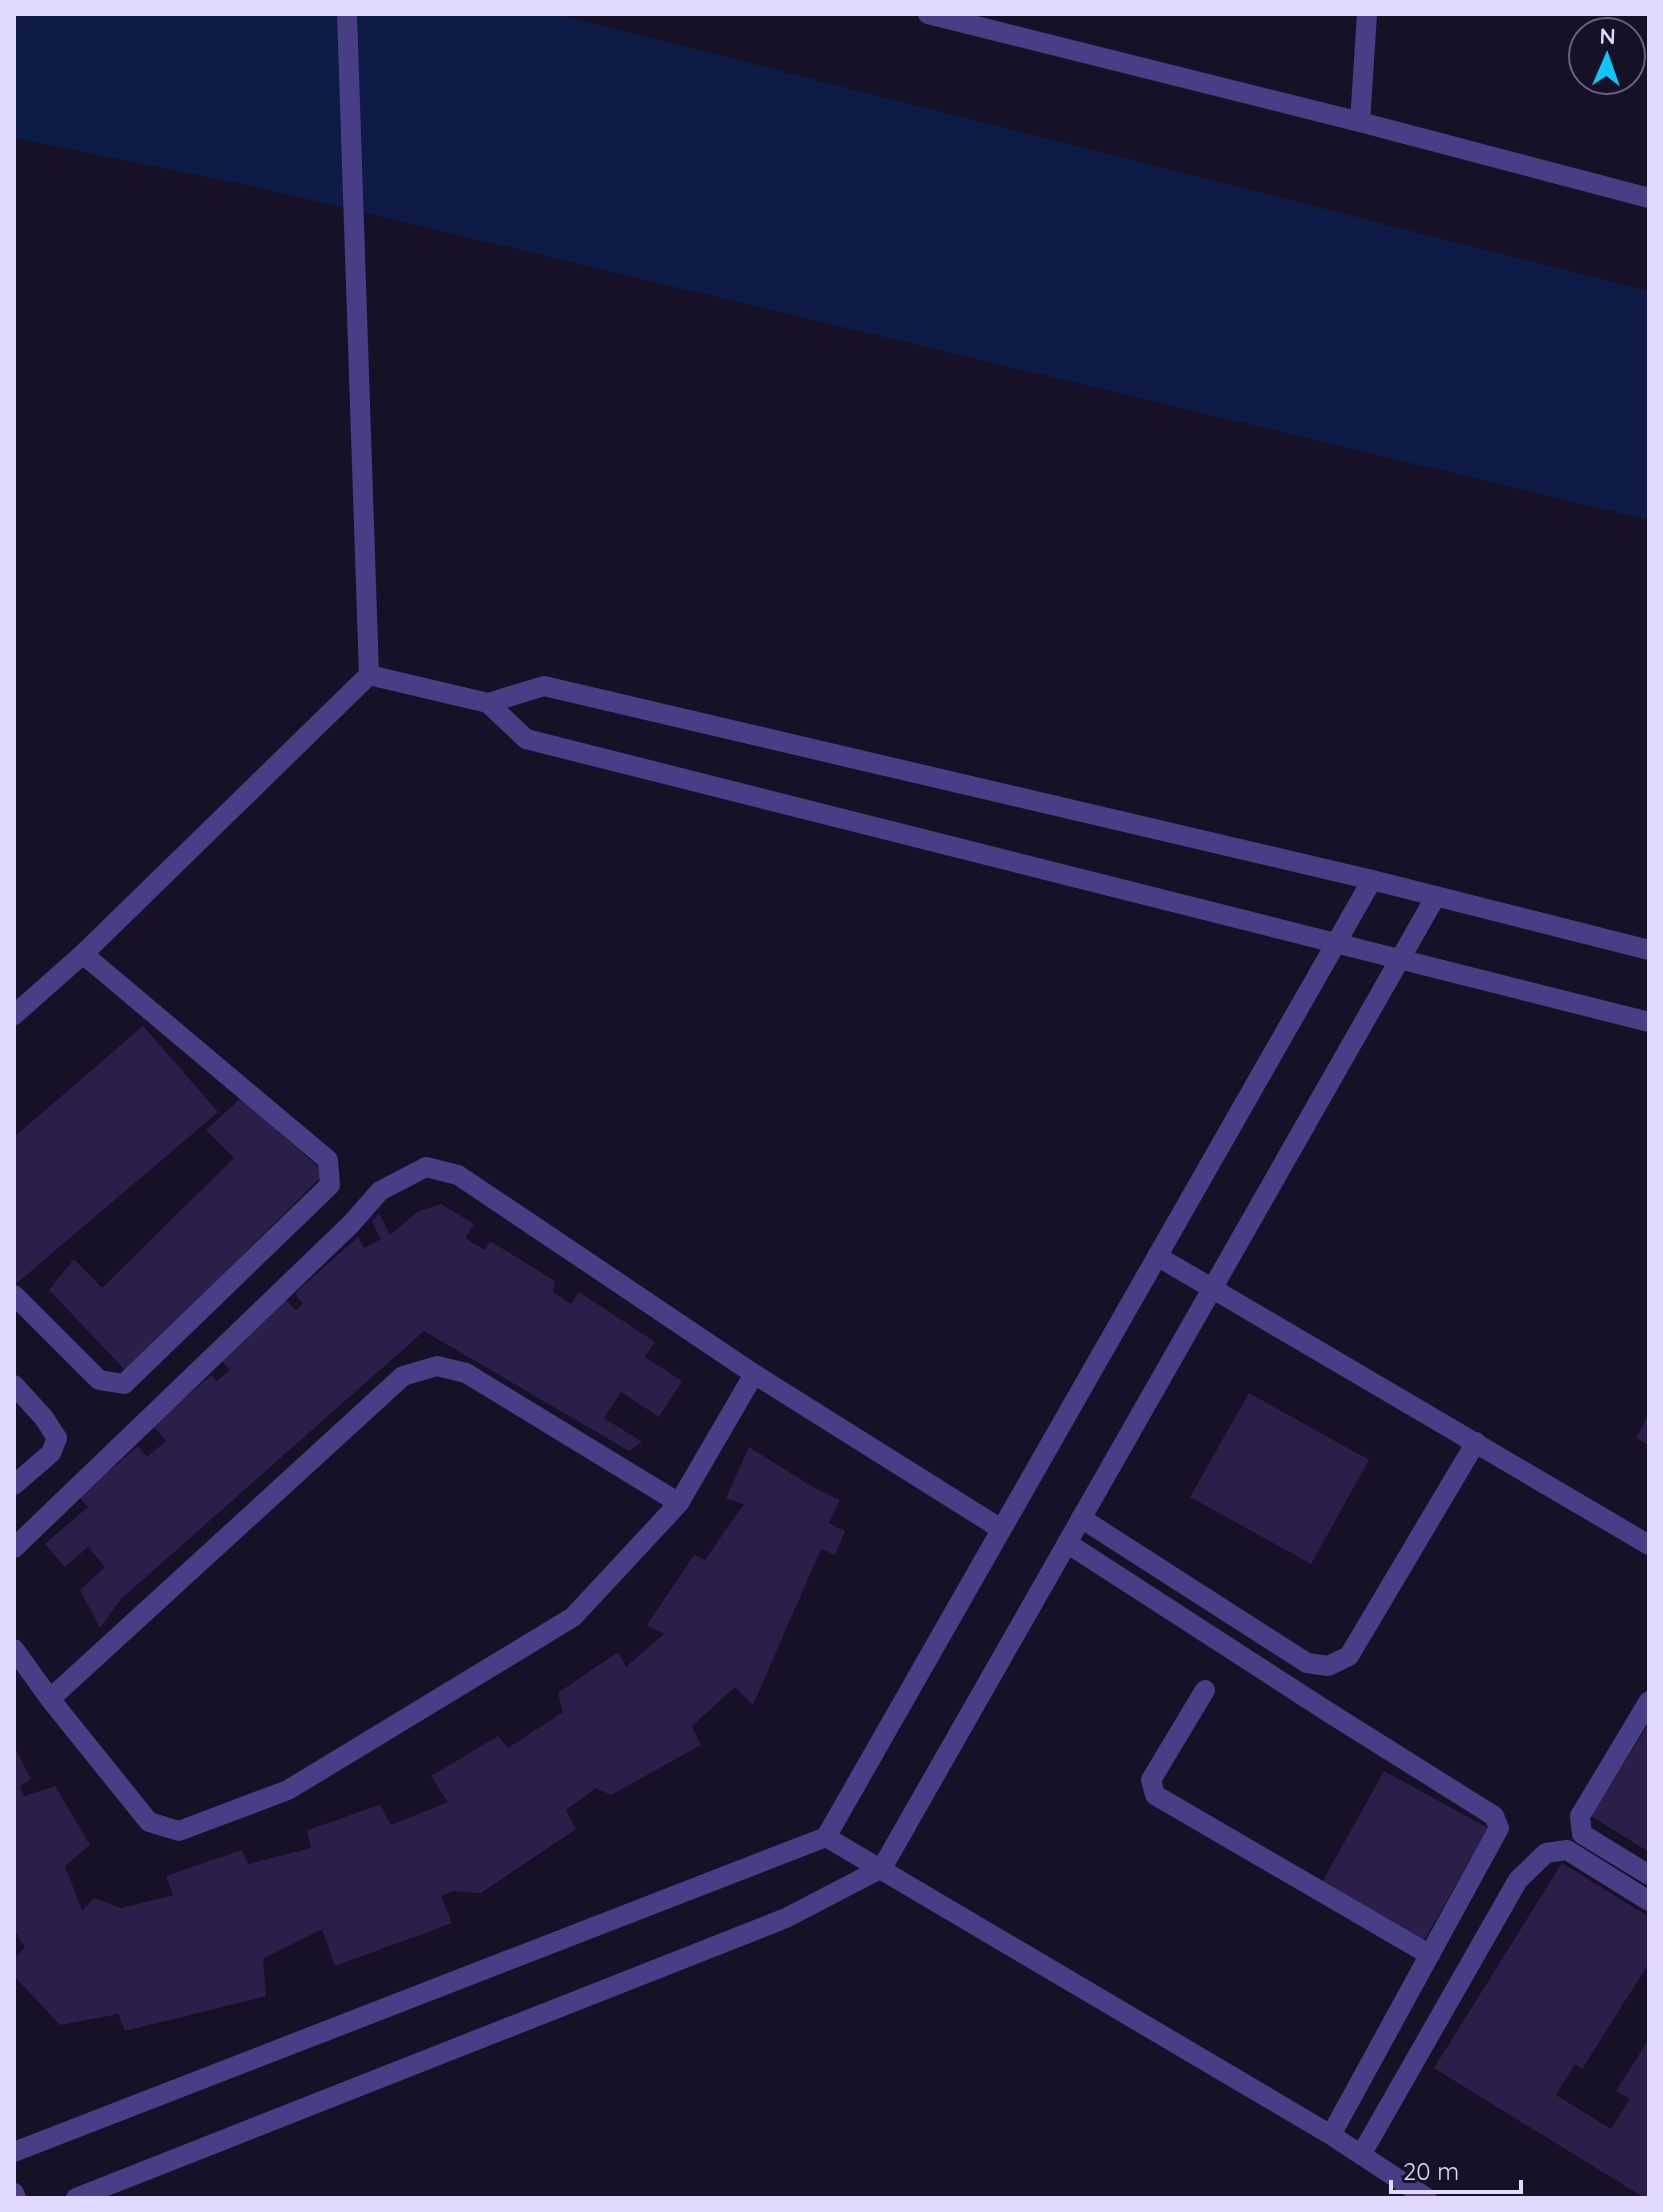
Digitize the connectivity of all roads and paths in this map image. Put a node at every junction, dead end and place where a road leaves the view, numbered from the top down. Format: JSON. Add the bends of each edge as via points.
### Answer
{"nodes":[{"id":1,"x":347,"y":14,"type":"edge"},
{"id":2,"x":928,"y":14,"type":"edge"},
{"id":3,"x":1367,"y":14,"type":"edge"},
{"id":4,"x":1360,"y":122,"type":"junction"},
{"id":5,"x":1649,"y":198,"type":"edge"},
{"id":6,"x":369,"y":675,"type":"junction"},
{"id":7,"x":488,"y":703,"type":"junction"},
{"id":8,"x":1372,"y":880,"type":"junction"},
{"id":9,"x":1436,"y":896,"type":"junction"},
{"id":10,"x":1336,"y":943,"type":"junction"},
{"id":11,"x":1649,"y":950,"type":"edge"},
{"id":12,"x":83,"y":954,"type":"junction"},
{"id":13,"x":1401,"y":959,"type":"junction"},
{"id":14,"x":15,"y":1013,"type":"edge"},
{"id":15,"x":1649,"y":1022,"type":"edge"},
{"id":16,"x":1157,"y":1256,"type":"junction"},
{"id":17,"x":1212,"y":1288,"type":"junction"},
{"id":18,"x":14,"y":1295,"type":"edge"},
{"id":19,"x":754,"y":1374,"type":"junction"},
{"id":20,"x":14,"y":1385,"type":"edge"},
{"id":21,"x":1476,"y":1442,"type":"junction"},
{"id":22,"x":14,"y":1485,"type":"edge"},
{"id":23,"x":679,"y":1503,"type":"junction"},
{"id":24,"x":1081,"y":1518,"type":"junction"},
{"id":25,"x":1001,"y":1529,"type":"junction"},
{"id":26,"x":1067,"y":1543,"type":"junction"},
{"id":27,"x":1649,"y":1545,"type":"edge"},
{"id":28,"x":14,"y":1548,"type":"edge"},
{"id":29,"x":14,"y":1649,"type":"edge"},
{"id":30,"x":1205,"y":1690,"type":"dead end"},
{"id":31,"x":50,"y":1699,"type":"junction"},
{"id":32,"x":1649,"y":1701,"type":"edge"},
{"id":33,"x":826,"y":1837,"type":"junction"},
{"id":34,"x":882,"y":1868,"type":"junction"},
{"id":35,"x":1649,"y":1875,"type":"edge"},
{"id":36,"x":1649,"y":1901,"type":"edge"},
{"id":37,"x":1430,"y":1955,"type":"junction"},
{"id":38,"x":1331,"y":2135,"type":"junction"},
{"id":39,"x":14,"y":2152,"type":"edge"},
{"id":40,"x":1361,"y":2155,"type":"junction"},
{"id":41,"x":76,"y":2198,"type":"edge"},
{"id":42,"x":1427,"y":2198,"type":"edge"}],
"edges":[{"from":1,"to":6,"type":"street"},
{"from":2,"to":4,"type":"street"},
{"from":3,"to":4,"type":"street"},
{"from":4,"to":5,"type":"street"},
{"from":6,"to":7,"type":"street"},
{"from":6,"to":12,"type":"street"},
{"from":7,"to":8,"type":"street","via":[[544,686]]},
{"from":7,"to":10,"type":"street","via":[[526,739]]},
{"from":8,"to":9,"type":"street"},
{"from":8,"to":10,"type":"street"},
{"from":9,"to":11,"type":"street"},
{"from":9,"to":13,"type":"street"},
{"from":10,"to":13,"type":"street"},
{"from":10,"to":16,"type":"street"},
{"from":12,"to":14,"type":"street"},
{"from":12,"to":18,"type":"street","via":[[328,1160],[330,1185],[124,1384],[99,1380]]},
{"from":13,"to":15,"type":"street"},
{"from":13,"to":17,"type":"street"},
{"from":16,"to":17,"type":"street"},
{"from":16,"to":25,"type":"street"},
{"from":17,"to":21,"type":"street"},
{"from":17,"to":24,"type":"street"},
{"from":19,"to":23,"type":"street"},
{"from":19,"to":25,"type":"street"},
{"from":19,"to":28,"type":"street","via":[[458,1175],[426,1167],[380,1191]]},
{"from":20,"to":22,"type":"street","via":[[57,1438],[51,1453]]},
{"from":21,"to":24,"type":"street","via":[[1349,1656],[1328,1666],[1307,1663]]},
{"from":21,"to":27,"type":"street"},
{"from":23,"to":31,"type":"street","via":[[466,1373],[437,1366],[403,1376]]},
{"from":23,"to":31,"type":"street","via":[[573,1617],[288,1790],[179,1831],[149,1822]]},
{"from":24,"to":26,"type":"street"},
{"from":25,"to":33,"type":"street"},
{"from":26,"to":34,"type":"street"},
{"from":26,"to":37,"type":"street","via":[[1494,1816],[1499,1828]]},
{"from":29,"to":31,"type":"street"},
{"from":30,"to":37,"type":"street","via":[[1151,1780],[1155,1795]]},
{"from":32,"to":35,"type":"street","via":[[1580,1816],[1582,1834]]},
{"from":33,"to":34,"type":"street"},
{"from":33,"to":39,"type":"street"},
{"from":34,"to":38,"type":"street"},
{"from":34,"to":41,"type":"street","via":[[786,1918]]},
{"from":36,"to":40,"type":"street","via":[[1567,1850],[1546,1853],[1518,1880]]},
{"from":37,"to":38,"type":"street"},
{"from":38,"to":40,"type":"street"},
{"from":40,"to":42,"type":"street"}]}
